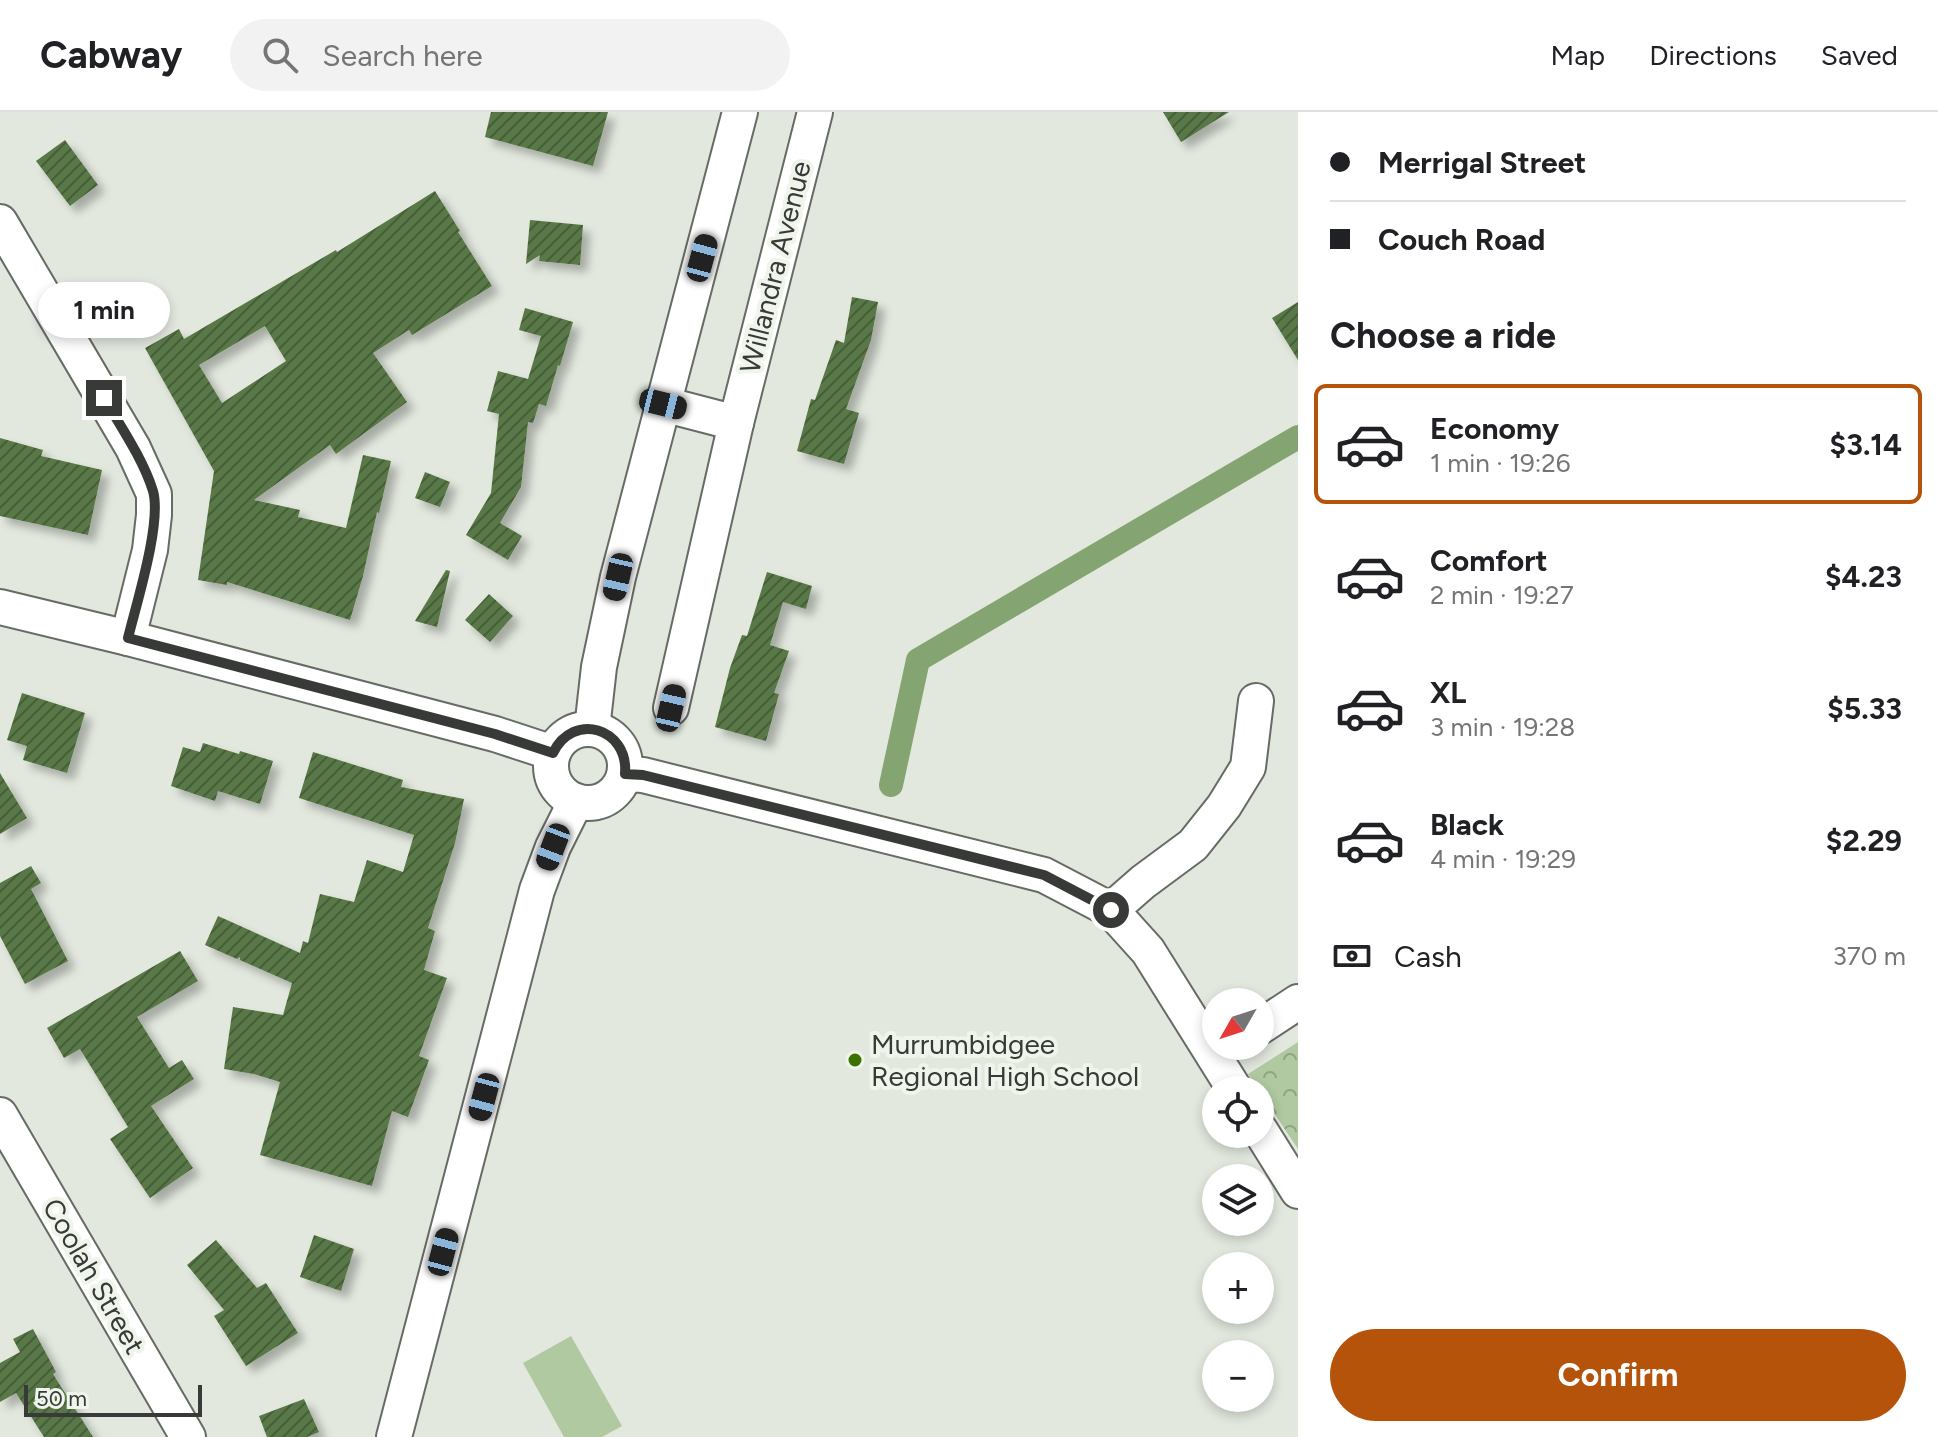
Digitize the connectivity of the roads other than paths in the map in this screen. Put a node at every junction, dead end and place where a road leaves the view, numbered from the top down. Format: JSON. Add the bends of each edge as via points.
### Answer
{"nodes":[{"id":1,"x":740,"y":112,"type":"edge"},
{"id":2,"x":815,"y":112,"type":"edge"},
{"id":3,"x":0,"y":222,"type":"edge"},
{"id":4,"x":663,"y":404,"type":"junction"},
{"id":5,"x":736,"y":423,"type":"junction"},
{"id":6,"x":0,"y":607,"type":"edge"},
{"id":7,"x":128,"y":638,"type":"junction"},
{"id":8,"x":1256,"y":701,"type":"dead end"},
{"id":9,"x":671,"y":708,"type":"dead end"},
{"id":10,"x":592,"y":729,"type":"junction"},
{"id":11,"x":553,"y":753,"type":"junction"},
{"id":12,"x":625,"y":774,"type":"junction"},
{"id":13,"x":576,"y":801,"type":"junction"},
{"id":14,"x":1111,"y":910,"type":"junction"},
{"id":15,"x":1298,"y":1002,"type":"edge"},
{"id":16,"x":1274,"y":1018,"type":"edge"},
{"id":17,"x":1202,"y":1024,"type":"edge"},
{"id":18,"x":0,"y":1115,"type":"edge"},
{"id":19,"x":1271,"y":1148,"type":"edge"},
{"id":20,"x":1298,"y":1191,"type":"edge"},
{"id":21,"x":188,"y":1437,"type":"edge"},
{"id":22,"x":394,"y":1437,"type":"edge"}],
"edges":[{"from":1,"to":4,"type":"street"},
{"from":2,"to":5,"type":"street","name":"Willandra Avenue"},
{"from":3,"to":7,"type":"street","via":[[133,448],[154,494],[150,550]]},
{"from":4,"to":5,"type":"street"},
{"from":4,"to":10,"type":"street","via":[[608,622]]},
{"from":5,"to":9,"type":"street","name":"Willandra Avenue"},
{"from":6,"to":7,"type":"street"},
{"from":7,"to":11,"type":"street"},
{"from":8,"to":14,"type":"street","via":[[1248,767],[1224,806],[1193,845]]},
{"from":10,"to":11,"type":"street","via":[[568,735]]},
{"from":10,"to":12,"type":"street","via":[[618,744]]},
{"from":11,"to":13,"type":"street","via":[[555,782]]},
{"from":12,"to":13,"type":"street","via":[[607,799]]},
{"from":12,"to":14,"type":"street","via":[[1044,875]]},
{"from":13,"to":22,"type":"street","via":[[537,890]]},
{"from":14,"to":17,"type":"street"},
{"from":15,"to":16,"type":"street"},
{"from":18,"to":21,"type":"street","name":"Coolah Street"},
{"from":19,"to":20,"type":"street"}]}
